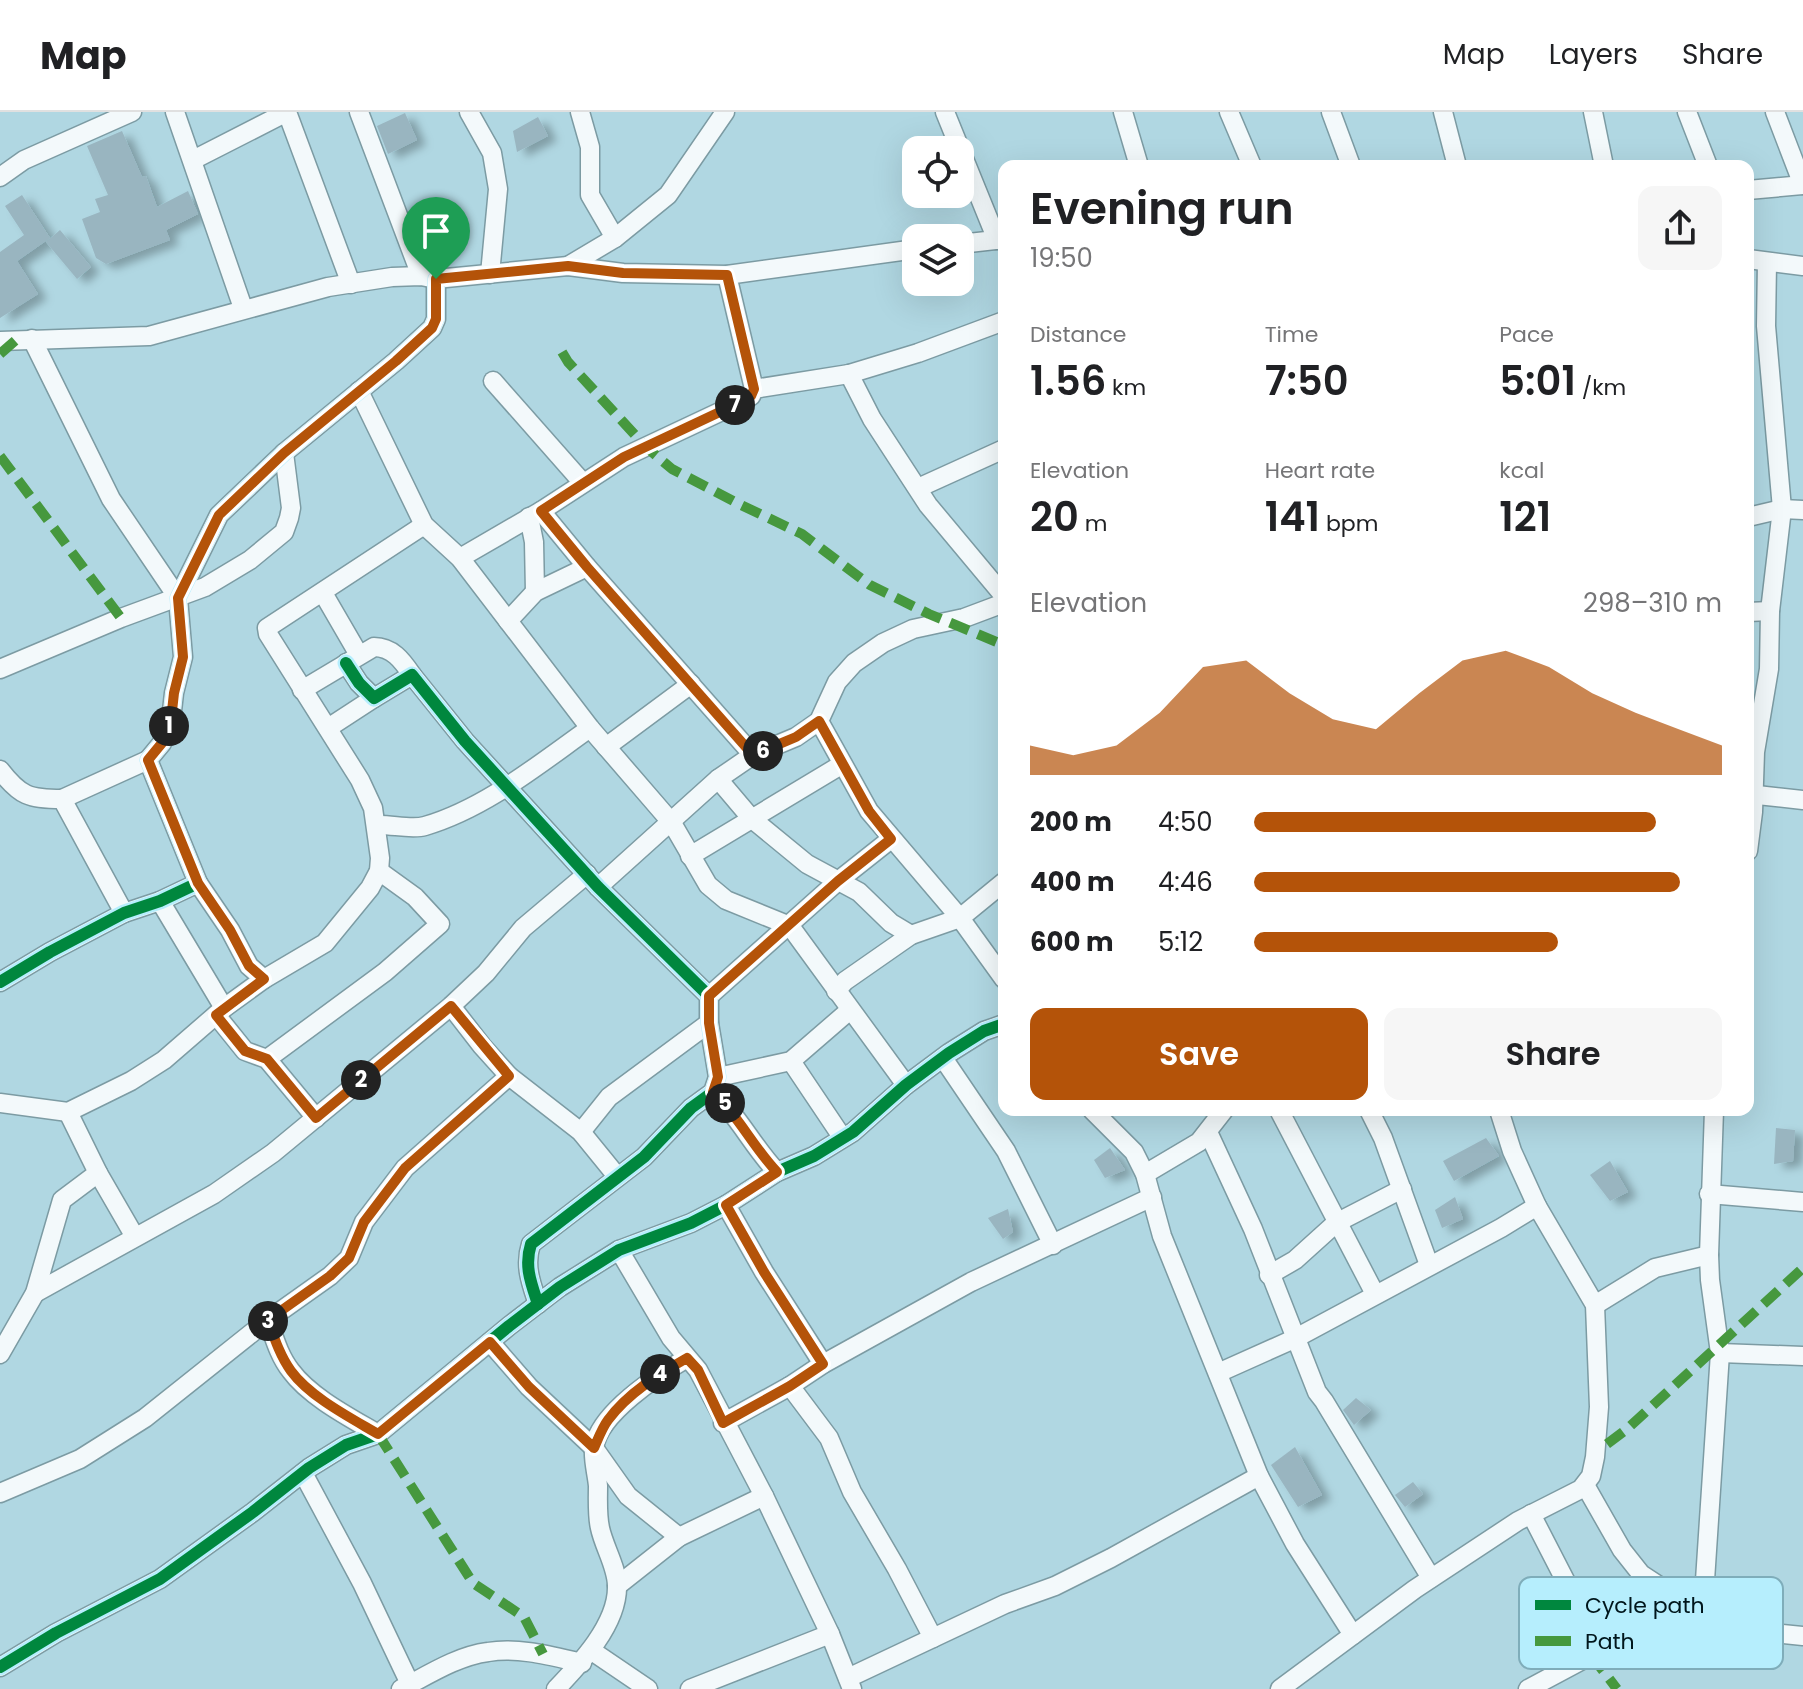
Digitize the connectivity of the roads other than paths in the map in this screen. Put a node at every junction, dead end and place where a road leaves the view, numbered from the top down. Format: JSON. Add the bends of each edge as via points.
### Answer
{"nodes":[{"id":1,"x":132,"y":112,"type":"edge"},
{"id":2,"x":175,"y":112,"type":"edge"},
{"id":3,"x":287,"y":112,"type":"edge"},
{"id":4,"x":359,"y":112,"type":"edge"},
{"id":5,"x":469,"y":112,"type":"edge"},
{"id":6,"x":580,"y":112,"type":"edge"},
{"id":7,"x":725,"y":112,"type":"edge"},
{"id":8,"x":945,"y":112,"type":"edge"},
{"id":9,"x":1123,"y":112,"type":"edge"},
{"id":10,"x":1229,"y":112,"type":"edge"},
{"id":11,"x":1331,"y":112,"type":"edge"},
{"id":12,"x":1443,"y":112,"type":"edge"},
{"id":13,"x":1593,"y":112,"type":"edge"},
{"id":14,"x":1687,"y":112,"type":"edge"},
{"id":15,"x":1775,"y":112,"type":"edge"},
{"id":16,"x":0,"y":152,"type":"edge"},
{"id":17,"x":193,"y":160,"type":"junction"},
{"id":18,"x":1137,"y":160,"type":"edge"},
{"id":19,"x":1249,"y":160,"type":"edge"},
{"id":20,"x":1349,"y":160,"type":"edge"},
{"id":21,"x":1455,"y":160,"type":"edge"},
{"id":22,"x":1603,"y":160,"type":"edge"},
{"id":23,"x":1706,"y":160,"type":"edge"},
{"id":24,"x":5,"y":173,"type":"edge"},
{"id":25,"x":1803,"y":185,"type":"edge"},
{"id":26,"x":1754,"y":189,"type":"edge"},
{"id":27,"x":998,"y":234,"type":"edge"},
{"id":28,"x":615,"y":238,"type":"junction"},
{"id":29,"x":998,"y":239,"type":"edge"},
{"id":30,"x":974,"y":242,"type":"edge"},
{"id":31,"x":902,"y":251,"type":"edge"},
{"id":32,"x":1754,"y":260,"type":"edge"},
{"id":33,"x":1767,"y":262,"type":"junction"},
{"id":34,"x":568,"y":266,"type":"junction"},
{"id":35,"x":1803,"y":266,"type":"edge"},
{"id":36,"x":490,"y":274,"type":"junction"},
{"id":37,"x":727,"y":275,"type":"junction"},
{"id":38,"x":428,"y":277,"type":"junction"},
{"id":39,"x":351,"y":284,"type":"junction"},
{"id":40,"x":243,"y":308,"type":"junction"},
{"id":41,"x":998,"y":322,"type":"edge"},
{"id":42,"x":32,"y":339,"type":"junction"},
{"id":43,"x":0,"y":341,"type":"edge"},
{"id":44,"x":849,"y":374,"type":"junction"},
{"id":45,"x":493,"y":381,"type":"dead end"},
{"id":46,"x":754,"y":389,"type":"junction"},
{"id":47,"x":359,"y":391,"type":"junction"},
{"id":48,"x":998,"y":452,"type":"edge"},
{"id":49,"x":284,"y":453,"type":"junction"},
{"id":50,"x":583,"y":483,"type":"junction"},
{"id":51,"x":918,"y":488,"type":"junction"},
{"id":52,"x":1782,"y":509,"type":"junction"},
{"id":53,"x":1803,"y":510,"type":"edge"},
{"id":54,"x":535,"y":514,"type":"junction"},
{"id":55,"x":1754,"y":516,"type":"edge"},
{"id":56,"x":424,"y":525,"type":"junction"},
{"id":57,"x":460,"y":558,"type":"junction"},
{"id":58,"x":587,"y":567,"type":"junction"},
{"id":59,"x":998,"y":589,"type":"edge"},
{"id":60,"x":535,"y":592,"type":"junction"},
{"id":61,"x":323,"y":593,"type":"junction"},
{"id":62,"x":178,"y":598,"type":"junction"},
{"id":63,"x":998,"y":605,"type":"edge"},
{"id":64,"x":1770,"y":611,"type":"junction"},
{"id":65,"x":1754,"y":612,"type":"edge"},
{"id":66,"x":508,"y":621,"type":"junction"},
{"id":67,"x":352,"y":659,"type":"junction"},
{"id":68,"x":0,"y":669,"type":"edge"},
{"id":69,"x":412,"y":675,"type":"junction"},
{"id":70,"x":691,"y":684,"type":"junction"},
{"id":71,"x":302,"y":690,"type":"junction"},
{"id":72,"x":374,"y":698,"type":"junction"},
{"id":73,"x":819,"y":721,"type":"junction"},
{"id":74,"x":328,"y":728,"type":"junction"},
{"id":75,"x":590,"y":728,"type":"junction"},
{"id":76,"x":606,"y":747,"type":"junction"},
{"id":77,"x":753,"y":755,"type":"junction"},
{"id":78,"x":148,"y":760,"type":"junction"},
{"id":79,"x":1754,"y":763,"type":"edge"},
{"id":80,"x":841,"y":765,"type":"junction"},
{"id":81,"x":0,"y":770,"type":"edge"},
{"id":82,"x":718,"y":779,"type":"junction"},
{"id":83,"x":508,"y":786,"type":"junction"},
{"id":84,"x":1754,"y":795,"type":"edge"},
{"id":85,"x":62,"y":799,"type":"junction"},
{"id":86,"x":1803,"y":800,"type":"edge"},
{"id":87,"x":751,"y":818,"type":"junction"},
{"id":88,"x":672,"y":823,"type":"junction"},
{"id":89,"x":376,"y":825,"type":"junction"},
{"id":90,"x":891,"y":839,"type":"junction"},
{"id":91,"x":690,"y":856,"type":"junction"},
{"id":92,"x":379,"y":871,"type":"junction"},
{"id":93,"x":593,"y":881,"type":"junction"},
{"id":94,"x":838,"y":881,"type":"junction"},
{"id":95,"x":198,"y":883,"type":"junction"},
{"id":96,"x":998,"y":887,"type":"edge"},
{"id":97,"x":160,"y":901,"type":"junction"},
{"id":98,"x":124,"y":913,"type":"junction"},
{"id":99,"x":960,"y":918,"type":"junction"},
{"id":100,"x":790,"y":926,"type":"junction"},
{"id":101,"x":911,"y":935,"type":"junction"},
{"id":102,"x":998,"y":971,"type":"edge"},
{"id":103,"x":264,"y":979,"type":"junction"},
{"id":104,"x":0,"y":982,"type":"edge"},
{"id":105,"x":836,"y":991,"type":"junction"},
{"id":106,"x":709,"y":996,"type":"junction"},
{"id":107,"x":451,"y":1006,"type":"junction"},
{"id":108,"x":850,"y":1010,"type":"junction"},
{"id":109,"x":220,"y":1011,"type":"junction"},
{"id":110,"x":709,"y":1023,"type":"junction"},
{"id":111,"x":998,"y":1026,"type":"edge"},
{"id":112,"x":943,"y":1058,"type":"junction"},
{"id":113,"x":267,"y":1059,"type":"junction"},
{"id":114,"x":791,"y":1061,"type":"junction"},
{"id":115,"x":509,"y":1076,"type":"junction"},
{"id":116,"x":715,"y":1084,"type":"junction"},
{"id":117,"x":906,"y":1085,"type":"junction"},
{"id":118,"x":0,"y":1103,"type":"edge"},
{"id":119,"x":68,"y":1112,"type":"junction"},
{"id":120,"x":1098,"y":1116,"type":"edge"},
{"id":121,"x":1220,"y":1116,"type":"edge"},
{"id":122,"x":1282,"y":1116,"type":"edge"},
{"id":123,"x":1372,"y":1116,"type":"edge"},
{"id":124,"x":1501,"y":1116,"type":"edge"},
{"id":125,"x":1714,"y":1116,"type":"edge"},
{"id":126,"x":316,"y":1118,"type":"junction"},
{"id":127,"x":581,"y":1132,"type":"junction"},
{"id":128,"x":1208,"y":1132,"type":"junction"},
{"id":129,"x":842,"y":1137,"type":"junction"},
{"id":130,"x":777,"y":1172,"type":"junction"},
{"id":131,"x":98,"y":1173,"type":"junction"},
{"id":132,"x":1145,"y":1174,"type":"junction"},
{"id":133,"x":616,"y":1175,"type":"junction"},
{"id":134,"x":1402,"y":1189,"type":"junction"},
{"id":135,"x":1709,"y":1194,"type":"junction"},
{"id":136,"x":1152,"y":1197,"type":"junction"},
{"id":137,"x":1803,"y":1202,"type":"edge"},
{"id":138,"x":726,"y":1205,"type":"junction"},
{"id":139,"x":1537,"y":1206,"type":"junction"},
{"id":140,"x":1336,"y":1223,"type":"junction"},
{"id":141,"x":135,"y":1237,"type":"junction"},
{"id":142,"x":1053,"y":1245,"type":"junction"},
{"id":143,"x":619,"y":1250,"type":"junction"},
{"id":144,"x":1709,"y":1255,"type":"junction"},
{"id":145,"x":1429,"y":1265,"type":"junction"},
{"id":146,"x":1269,"y":1275,"type":"junction"},
{"id":147,"x":35,"y":1293,"type":"junction"},
{"id":148,"x":1375,"y":1294,"type":"junction"},
{"id":149,"x":538,"y":1304,"type":"junction"},
{"id":150,"x":1595,"y":1305,"type":"junction"},
{"id":151,"x":1285,"y":1317,"type":"junction"},
{"id":152,"x":268,"y":1320,"type":"junction"},
{"id":153,"x":1294,"y":1339,"type":"junction"},
{"id":154,"x":490,"y":1342,"type":"junction"},
{"id":155,"x":1270,"y":1348,"type":"junction"},
{"id":156,"x":1720,"y":1353,"type":"junction"},
{"id":157,"x":0,"y":1354,"type":"edge"},
{"id":158,"x":1803,"y":1356,"type":"edge"},
{"id":159,"x":687,"y":1358,"type":"junction"},
{"id":160,"x":823,"y":1364,"type":"junction"},
{"id":161,"x":1218,"y":1373,"type":"junction"},
{"id":162,"x":790,"y":1386,"type":"junction"},
{"id":163,"x":723,"y":1423,"type":"junction"},
{"id":164,"x":378,"y":1434,"type":"junction"},
{"id":165,"x":594,"y":1448,"type":"junction"},
{"id":166,"x":303,"y":1473,"type":"junction"},
{"id":167,"x":1259,"y":1476,"type":"junction"},
{"id":168,"x":1585,"y":1485,"type":"junction"},
{"id":169,"x":0,"y":1493,"type":"edge"},
{"id":170,"x":764,"y":1496,"type":"junction"},
{"id":171,"x":1531,"y":1514,"type":"junction"},
{"id":172,"x":679,"y":1537,"type":"junction"},
{"id":173,"x":1563,"y":1577,"type":"edge"},
{"id":174,"x":1645,"y":1577,"type":"edge"},
{"id":175,"x":1705,"y":1577,"type":"edge"},
{"id":176,"x":1431,"y":1578,"type":"junction"},
{"id":177,"x":617,"y":1586,"type":"junction"},
{"id":178,"x":1783,"y":1633,"type":"edge"},
{"id":179,"x":830,"y":1634,"type":"junction"},
{"id":180,"x":1353,"y":1635,"type":"junction"},
{"id":181,"x":1803,"y":1636,"type":"edge"},
{"id":182,"x":933,"y":1638,"type":"junction"},
{"id":183,"x":587,"y":1657,"type":"junction"},
{"id":184,"x":0,"y":1667,"type":"edge"},
{"id":185,"x":1565,"y":1669,"type":"edge"},
{"id":186,"x":850,"y":1684,"type":"edge"},
{"id":187,"x":406,"y":1687,"type":"edge"},
{"id":188,"x":556,"y":1689,"type":"edge"},
{"id":189,"x":648,"y":1689,"type":"edge"},
{"id":190,"x":690,"y":1689,"type":"edge"},
{"id":191,"x":1280,"y":1689,"type":"edge"},
{"id":192,"x":1528,"y":1689,"type":"edge"}],
"edges":[{"from":1,"to":24,"type":"street"},
{"from":2,"to":17,"type":"street"},
{"from":3,"to":17,"type":"street"},
{"from":3,"to":39,"type":"street"},
{"from":4,"to":38,"type":"street"},
{"from":5,"to":36,"type":"street","via":[[492,153],[498,189]]},
{"from":6,"to":28,"type":"street","via":[[590,147],[590,195]]},
{"from":7,"to":28,"type":"street","via":[[668,195]]},
{"from":8,"to":27,"type":"street"},
{"from":9,"to":18,"type":"street"},
{"from":10,"to":19,"type":"street"},
{"from":11,"to":20,"type":"street"},
{"from":12,"to":21,"type":"street"},
{"from":13,"to":22,"type":"street"},
{"from":14,"to":23,"type":"street"},
{"from":15,"to":25,"type":"street"},
{"from":16,"to":24,"type":"street"},
{"from":17,"to":40,"type":"street"},
{"from":25,"to":26,"type":"street"},
{"from":28,"to":34,"type":"street"},
{"from":29,"to":30,"type":"street"},
{"from":31,"to":37,"type":"street"},
{"from":32,"to":33,"type":"street"},
{"from":33,"to":35,"type":"street"},
{"from":33,"to":52,"type":"street","via":[[1766,326]]},
{"from":34,"to":36,"type":"street"},
{"from":34,"to":37,"type":"street"},
{"from":36,"to":38,"type":"street"},
{"from":37,"to":46,"type":"street"},
{"from":38,"to":39,"type":"street"},
{"from":38,"to":47,"type":"street","via":[[436,319],[432,328]]},
{"from":39,"to":40,"type":"street"},
{"from":40,"to":42,"type":"street","via":[[149,336]]},
{"from":41,"to":44,"type":"street"},
{"from":42,"to":43,"type":"street"},
{"from":42,"to":62,"type":"street","via":[[111,499]]},
{"from":44,"to":46,"type":"street"},
{"from":44,"to":51,"type":"street"},
{"from":45,"to":50,"type":"street"},
{"from":46,"to":50,"type":"street","via":[[741,402],[624,457]]},
{"from":47,"to":49,"type":"street"},
{"from":47,"to":56,"type":"street"},
{"from":48,"to":51,"type":"street"},
{"from":49,"to":62,"type":"street","via":[[219,515]]},
{"from":49,"to":62,"type":"street","via":[[291,508],[284,532],[250,560]]},
{"from":50,"to":54,"type":"street"},
{"from":51,"to":59,"type":"street"},
{"from":52,"to":53,"type":"street"},
{"from":52,"to":55,"type":"street"},
{"from":52,"to":64,"type":"street"},
{"from":54,"to":57,"type":"street"},
{"from":54,"to":58,"type":"street"},
{"from":54,"to":60,"type":"street"},
{"from":56,"to":57,"type":"street"},
{"from":56,"to":61,"type":"street"},
{"from":57,"to":66,"type":"street"},
{"from":58,"to":60,"type":"street"},
{"from":58,"to":70,"type":"street"},
{"from":60,"to":66,"type":"street"},
{"from":61,"to":67,"type":"street"},
{"from":61,"to":71,"type":"street","via":[[267,628]]},
{"from":62,"to":68,"type":"street"},
{"from":62,"to":78,"type":"street","via":[[183,657],[171,720]]},
{"from":63,"to":73,"type":"street","via":[[883,643],[837,682]]},
{"from":64,"to":65,"type":"street"},
{"from":64,"to":79,"type":"street","via":[[1769,669]]},
{"from":66,"to":75,"type":"street"},
{"from":67,"to":69,"type":"street","via":[[374,647],[387,649]]},
{"from":67,"to":71,"type":"street"},
{"from":67,"to":72,"type":"street","via":[[359,683]]},
{"from":69,"to":72,"type":"street"},
{"from":69,"to":83,"type":"street"},
{"from":70,"to":76,"type":"street"},
{"from":70,"to":77,"type":"street"},
{"from":71,"to":74,"type":"street"},
{"from":72,"to":74,"type":"street"},
{"from":73,"to":77,"type":"street"},
{"from":73,"to":80,"type":"street"},
{"from":74,"to":89,"type":"street","via":[[360,780]]},
{"from":75,"to":76,"type":"street"},
{"from":75,"to":83,"type":"street"},
{"from":76,"to":88,"type":"street"},
{"from":77,"to":82,"type":"street"},
{"from":78,"to":85,"type":"street"},
{"from":78,"to":95,"type":"street"},
{"from":80,"to":87,"type":"street"},
{"from":80,"to":90,"type":"street"},
{"from":81,"to":85,"type":"street","via":[[26,796]]},
{"from":82,"to":87,"type":"street"},
{"from":82,"to":88,"type":"street"},
{"from":83,"to":89,"type":"street","via":[[422,827]]},
{"from":83,"to":93,"type":"street"},
{"from":84,"to":86,"type":"street"},
{"from":85,"to":98,"type":"street"},
{"from":87,"to":91,"type":"street"},
{"from":87,"to":94,"type":"street","via":[[807,864]]},
{"from":88,"to":91,"type":"street"},
{"from":88,"to":93,"type":"street"},
{"from":89,"to":92,"type":"street"},
{"from":90,"to":94,"type":"street"},
{"from":90,"to":99,"type":"street"},
{"from":91,"to":100,"type":"street","via":[[708,885],[726,900]]},
{"from":92,"to":103,"type":"street","via":[[325,943]]},
{"from":92,"to":113,"type":"street","via":[[440,924],[385,972]]},
{"from":93,"to":106,"type":"street"},
{"from":93,"to":107,"type":"street","via":[[523,928]]},
{"from":94,"to":100,"type":"street"},
{"from":94,"to":101,"type":"street"},
{"from":95,"to":97,"type":"street"},
{"from":95,"to":103,"type":"street","via":[[249,966]]},
{"from":96,"to":99,"type":"street"},
{"from":97,"to":98,"type":"street"},
{"from":97,"to":109,"type":"street"},
{"from":98,"to":104,"type":"street"},
{"from":99,"to":101,"type":"street"},
{"from":99,"to":102,"type":"street"},
{"from":100,"to":105,"type":"street"},
{"from":100,"to":106,"type":"street"},
{"from":101,"to":105,"type":"street"},
{"from":103,"to":109,"type":"street"},
{"from":105,"to":108,"type":"street"},
{"from":106,"to":110,"type":"street"},
{"from":107,"to":115,"type":"street"},
{"from":107,"to":126,"type":"street"},
{"from":108,"to":114,"type":"street"},
{"from":108,"to":117,"type":"street"},
{"from":109,"to":113,"type":"street","via":[[245,1051]]},
{"from":109,"to":119,"type":"street","via":[[164,1060]]},
{"from":110,"to":116,"type":"street"},
{"from":110,"to":127,"type":"street","via":[[609,1097]]},
{"from":111,"to":112,"type":"street"},
{"from":112,"to":117,"type":"street"},
{"from":112,"to":142,"type":"street","via":[[1006,1151]]},
{"from":113,"to":126,"type":"street"},
{"from":114,"to":116,"type":"street"},
{"from":114,"to":129,"type":"street"},
{"from":115,"to":127,"type":"street"},
{"from":115,"to":152,"type":"street","via":[[405,1168],[364,1222],[349,1258]]},
{"from":116,"to":130,"type":"street"},
{"from":116,"to":133,"type":"street","via":[[644,1157]]},
{"from":117,"to":129,"type":"street"},
{"from":118,"to":119,"type":"street"},
{"from":119,"to":131,"type":"street"},
{"from":120,"to":132,"type":"street","via":[[1134,1152]]},
{"from":121,"to":128,"type":"street"},
{"from":122,"to":140,"type":"street"},
{"from":123,"to":134,"type":"street"},
{"from":124,"to":139,"type":"street"},
{"from":125,"to":135,"type":"street"},
{"from":126,"to":141,"type":"street","via":[[214,1194]]},
{"from":127,"to":133,"type":"street"},
{"from":128,"to":132,"type":"street"},
{"from":128,"to":146,"type":"street"},
{"from":129,"to":130,"type":"street"},
{"from":130,"to":138,"type":"street"},
{"from":131,"to":141,"type":"street"},
{"from":131,"to":147,"type":"street","via":[[62,1200]]},
{"from":132,"to":136,"type":"street"},
{"from":133,"to":149,"type":"street","via":[[531,1244],[528,1274]]},
{"from":134,"to":140,"type":"street"},
{"from":134,"to":145,"type":"street"},
{"from":135,"to":137,"type":"street"},
{"from":135,"to":144,"type":"street"},
{"from":136,"to":142,"type":"street"},
{"from":136,"to":161,"type":"street","via":[[1162,1236]]},
{"from":138,"to":143,"type":"street"},
{"from":138,"to":160,"type":"street"},
{"from":139,"to":145,"type":"street"},
{"from":139,"to":150,"type":"street"},
{"from":140,"to":146,"type":"street","via":[[1295,1260]]},
{"from":140,"to":148,"type":"street"},
{"from":141,"to":147,"type":"street"},
{"from":142,"to":160,"type":"street","via":[[971,1282]]},
{"from":143,"to":149,"type":"street"},
{"from":143,"to":159,"type":"street"},
{"from":144,"to":150,"type":"street","via":[[1655,1268]]},
{"from":144,"to":156,"type":"street"},
{"from":145,"to":148,"type":"street"},
{"from":146,"to":151,"type":"street"},
{"from":147,"to":157,"type":"street"},
{"from":148,"to":153,"type":"street"},
{"from":149,"to":154,"type":"street"},
{"from":150,"to":168,"type":"street","via":[[1599,1407],[1595,1457]]},
{"from":151,"to":153,"type":"street"},
{"from":151,"to":155,"type":"street"},
{"from":152,"to":164,"type":"street","via":[[293,1374]]},
{"from":152,"to":169,"type":"street","via":[[145,1418],[80,1459]]},
{"from":153,"to":155,"type":"street"},
{"from":153,"to":176,"type":"street","via":[[1317,1392]]},
{"from":154,"to":164,"type":"street"},
{"from":154,"to":165,"type":"street"},
{"from":155,"to":161,"type":"street"},
{"from":156,"to":158,"type":"street"},
{"from":156,"to":175,"type":"street"},
{"from":159,"to":163,"type":"street"},
{"from":159,"to":165,"type":"street","via":[[631,1397],[608,1420]]},
{"from":160,"to":162,"type":"street"},
{"from":161,"to":167,"type":"street"},
{"from":162,"to":163,"type":"street"},
{"from":162,"to":182,"type":"street","via":[[829,1438],[852,1492]]},
{"from":163,"to":170,"type":"street"},
{"from":164,"to":166,"type":"street","via":[[346,1445]]},
{"from":165,"to":172,"type":"street","via":[[628,1496]]},
{"from":165,"to":177,"type":"street","via":[[600,1526]]},
{"from":166,"to":184,"type":"street","via":[[160,1579]]},
{"from":166,"to":187,"type":"street","via":[[362,1583]]},
{"from":167,"to":180,"type":"street"},
{"from":167,"to":182,"type":"street","via":[[1055,1586]]},
{"from":168,"to":171,"type":"street"},
{"from":168,"to":174,"type":"street","via":[[1622,1550]]},
{"from":170,"to":172,"type":"street"},
{"from":170,"to":179,"type":"street"},
{"from":171,"to":173,"type":"street"},
{"from":171,"to":176,"type":"street"},
{"from":172,"to":177,"type":"street"},
{"from":176,"to":180,"type":"street"},
{"from":177,"to":183,"type":"street"},
{"from":178,"to":181,"type":"street"},
{"from":179,"to":186,"type":"street"},
{"from":179,"to":190,"type":"street"},
{"from":180,"to":191,"type":"street"},
{"from":182,"to":186,"type":"street"},
{"from":183,"to":187,"type":"street","via":[[487,1652],[448,1664]]},
{"from":183,"to":188,"type":"street"},
{"from":183,"to":189,"type":"street"},
{"from":185,"to":192,"type":"street"}]}
